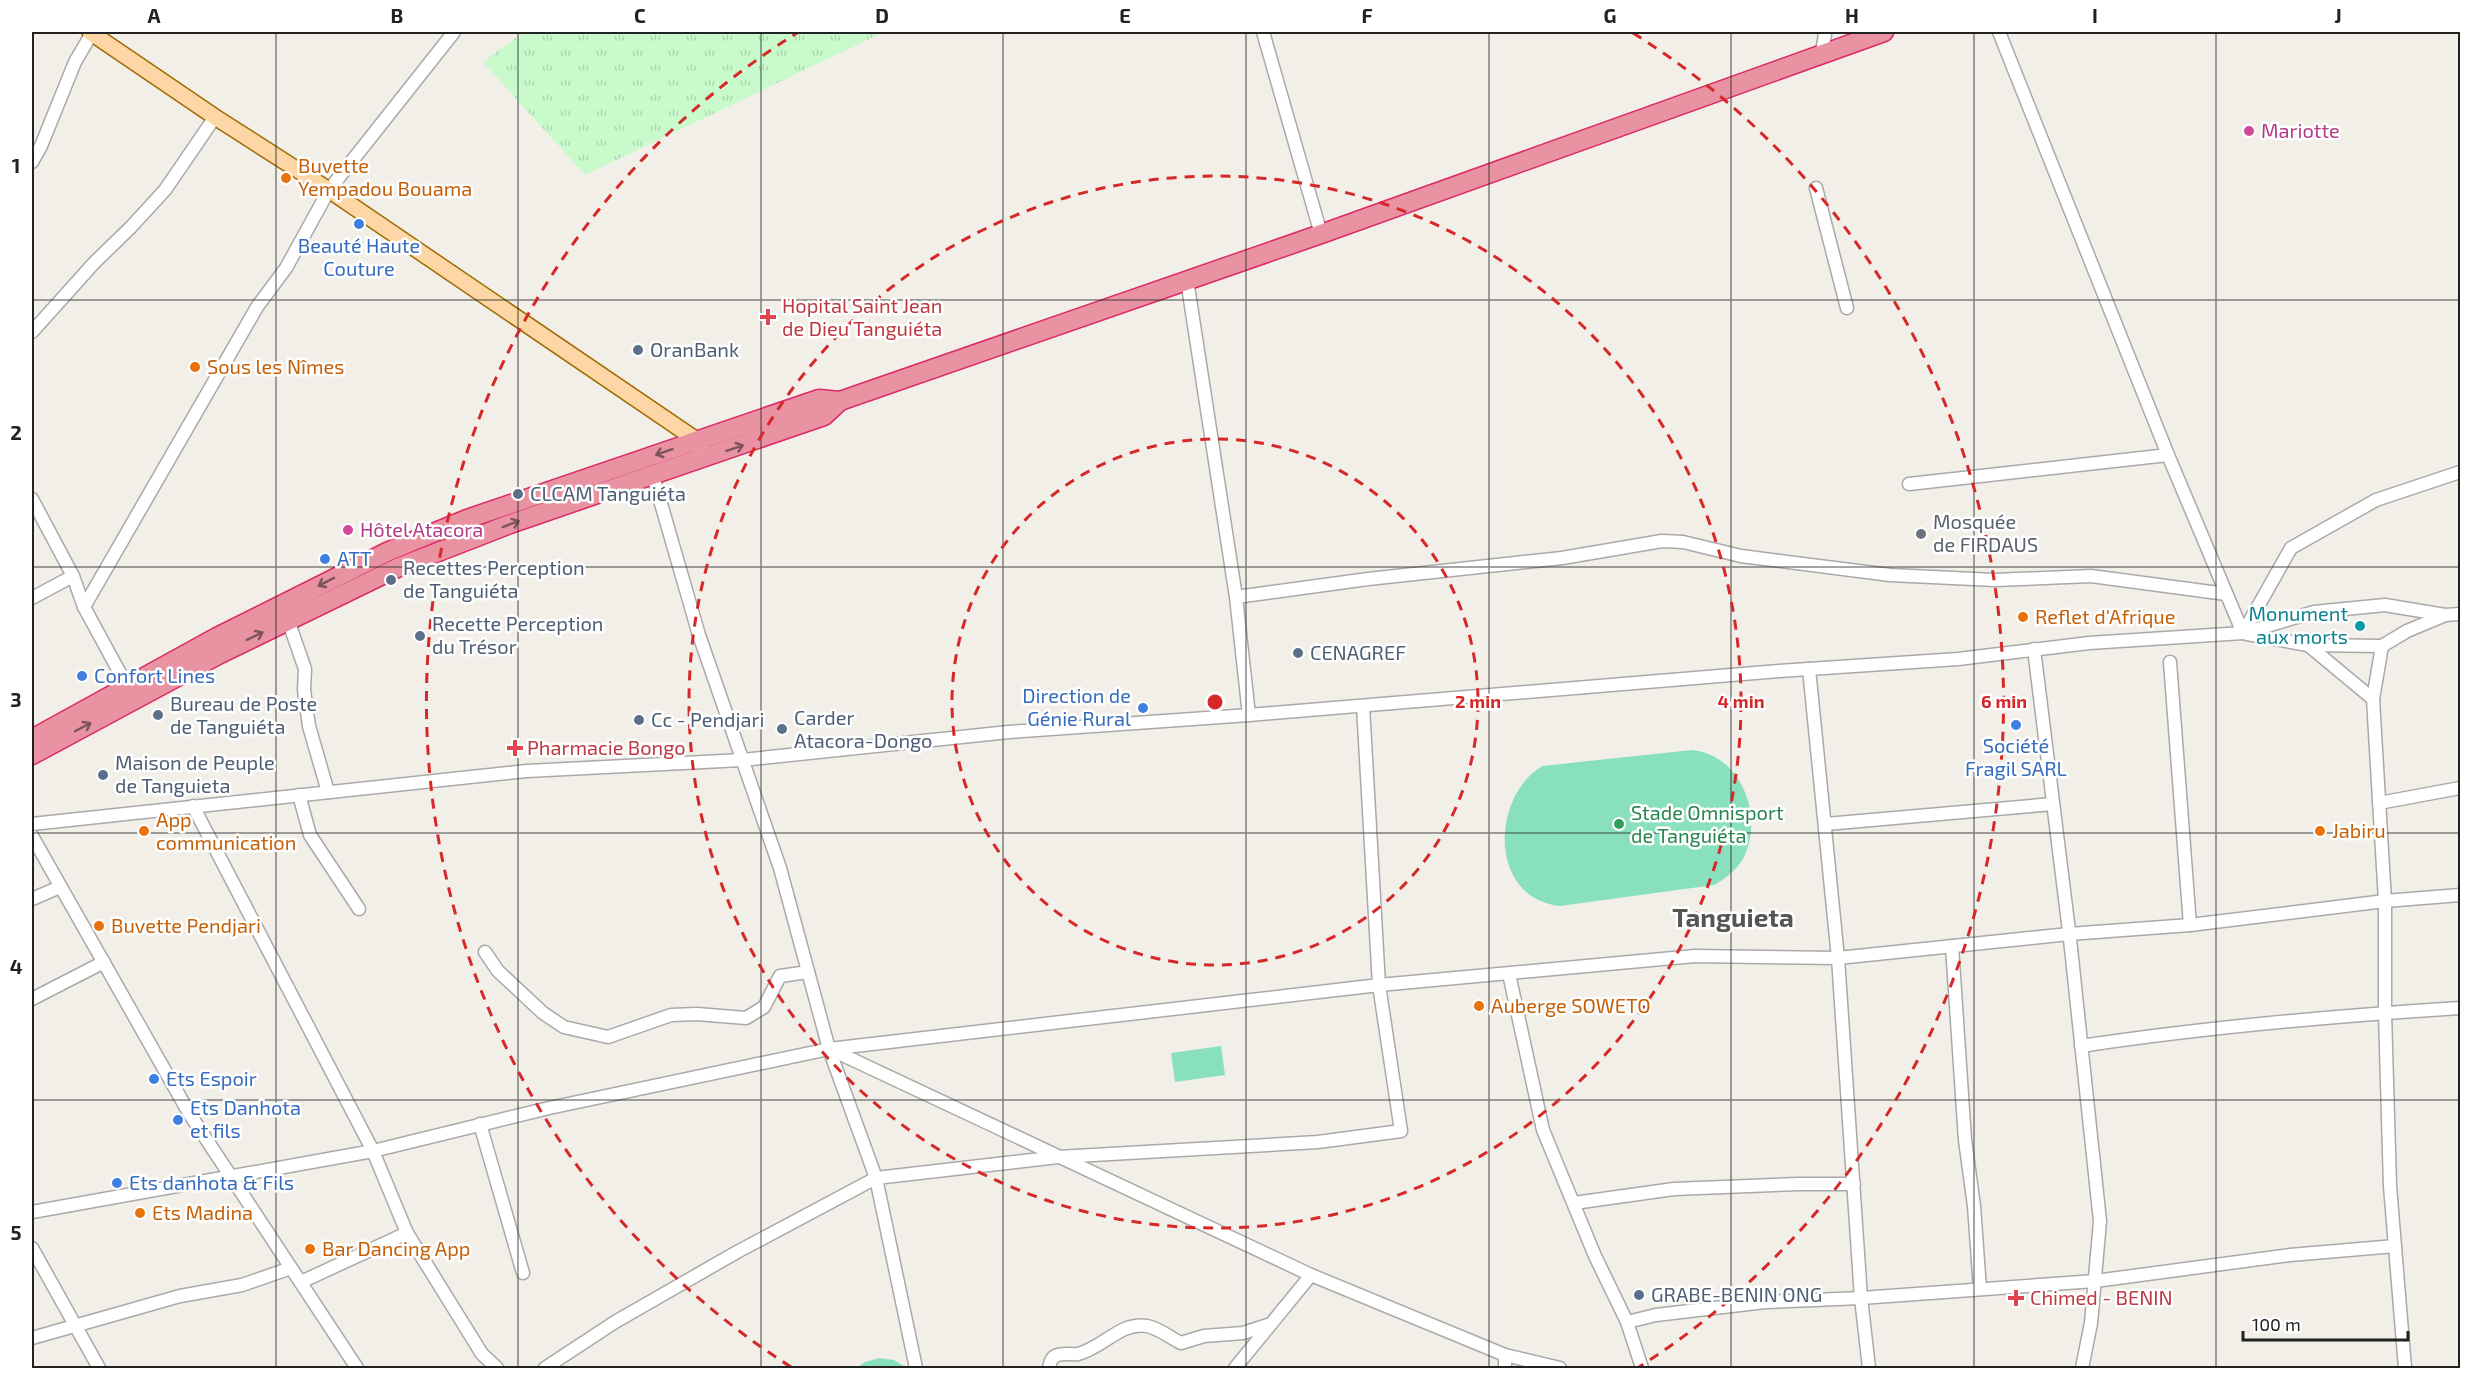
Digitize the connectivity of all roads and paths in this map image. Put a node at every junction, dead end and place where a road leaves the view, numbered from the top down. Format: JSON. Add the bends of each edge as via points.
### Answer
{"nodes":[{"id":1,"x":91,"y":32,"type":"edge"},
{"id":2,"x":454,"y":32,"type":"edge"},
{"id":3,"x":1263,"y":32,"type":"edge"},
{"id":4,"x":1824,"y":32,"type":"edge"},
{"id":5,"x":1884,"y":32,"type":"edge"},
{"id":6,"x":1999,"y":32,"type":"edge"},
{"id":7,"x":1821,"y":56,"type":"junction"},
{"id":8,"x":215,"y":117,"type":"junction"},
{"id":9,"x":32,"y":162,"type":"edge"},
{"id":10,"x":1816,"y":188,"type":"dead end"},
{"id":11,"x":329,"y":190,"type":"junction"},
{"id":12,"x":1322,"y":234,"type":"junction"},
{"id":13,"x":1187,"y":280,"type":"junction"},
{"id":14,"x":1847,"y":308,"type":"dead end"},
{"id":15,"x":32,"y":332,"type":"edge"},
{"id":16,"x":840,"y":401,"type":"junction"},
{"id":17,"x":698,"y":441,"type":"junction"},
{"id":18,"x":2168,"y":455,"type":"junction"},
{"id":19,"x":703,"y":459,"type":"junction"},
{"id":20,"x":2460,"y":472,"type":"edge"},
{"id":21,"x":653,"y":476,"type":"junction"},
{"id":22,"x":1910,"y":484,"type":"dead end"},
{"id":23,"x":32,"y":499,"type":"edge"},
{"id":24,"x":389,"y":551,"type":"junction"},
{"id":25,"x":397,"y":568,"type":"junction"},
{"id":26,"x":73,"y":576,"type":"junction"},
{"id":27,"x":2226,"y":594,"type":"junction"},
{"id":28,"x":1236,"y":597,"type":"junction"},
{"id":29,"x":32,"y":598,"type":"edge"},
{"id":30,"x":84,"y":607,"type":"junction"},
{"id":31,"x":2460,"y":614,"type":"edge"},
{"id":32,"x":2445,"y":615,"type":"junction"},
{"id":33,"x":288,"y":620,"type":"junction"},
{"id":34,"x":2242,"y":633,"type":"junction"},
{"id":35,"x":2308,"y":645,"type":"junction"},
{"id":36,"x":2382,"y":646,"type":"junction"},
{"id":37,"x":2034,"y":649,"type":"junction"},
{"id":38,"x":2170,"y":662,"type":"dead end"},
{"id":39,"x":1809,"y":669,"type":"junction"},
{"id":40,"x":127,"y":686,"type":"junction"},
{"id":41,"x":2373,"y":699,"type":"junction"},
{"id":42,"x":1363,"y":706,"type":"junction"},
{"id":43,"x":1250,"y":716,"type":"junction"},
{"id":44,"x":32,"y":739,"type":"edge"},
{"id":45,"x":32,"y":755,"type":"edge"},
{"id":46,"x":742,"y":760,"type":"junction"},
{"id":47,"x":2460,"y":788,"type":"edge"},
{"id":48,"x":328,"y":792,"type":"junction"},
{"id":49,"x":299,"y":795,"type":"junction"},
{"id":50,"x":2379,"y":803,"type":"junction"},
{"id":51,"x":2053,"y":804,"type":"junction"},
{"id":52,"x":193,"y":806,"type":"junction"},
{"id":53,"x":32,"y":824,"type":"edge"},
{"id":54,"x":1826,"y":825,"type":"junction"},
{"id":55,"x":32,"y":836,"type":"edge"},
{"id":56,"x":60,"y":887,"type":"junction"},
{"id":57,"x":2460,"y":895,"type":"edge"},
{"id":58,"x":32,"y":899,"type":"edge"},
{"id":59,"x":2385,"y":901,"type":"junction"},
{"id":60,"x":359,"y":909,"type":"dead end"},
{"id":61,"x":2190,"y":925,"type":"junction"},
{"id":62,"x":2069,"y":934,"type":"junction"},
{"id":63,"x":1952,"y":946,"type":"junction"},
{"id":64,"x":485,"y":952,"type":"dead end"},
{"id":65,"x":1838,"y":958,"type":"junction"},
{"id":66,"x":104,"y":962,"type":"junction"},
{"id":67,"x":808,"y":972,"type":"junction"},
{"id":68,"x":1509,"y":974,"type":"junction"},
{"id":69,"x":1379,"y":985,"type":"junction"},
{"id":70,"x":32,"y":999,"type":"edge"},
{"id":71,"x":2460,"y":1008,"type":"edge"},
{"id":72,"x":2385,"y":1013,"type":"junction"},
{"id":73,"x":2081,"y":1046,"type":"junction"},
{"id":74,"x":829,"y":1049,"type":"junction"},
{"id":75,"x":480,"y":1124,"type":"junction"},
{"id":76,"x":373,"y":1151,"type":"junction"},
{"id":77,"x":1059,"y":1157,"type":"junction"},
{"id":78,"x":233,"y":1177,"type":"junction"},
{"id":79,"x":876,"y":1178,"type":"junction"},
{"id":80,"x":1854,"y":1184,"type":"junction"},
{"id":81,"x":1574,"y":1203,"type":"junction"},
{"id":82,"x":32,"y":1212,"type":"edge"},
{"id":83,"x":407,"y":1233,"type":"junction"},
{"id":84,"x":2395,"y":1246,"type":"junction"},
{"id":85,"x":32,"y":1248,"type":"edge"},
{"id":86,"x":291,"y":1268,"type":"junction"},
{"id":87,"x":523,"y":1273,"type":"dead end"},
{"id":88,"x":1311,"y":1275,"type":"junction"},
{"id":89,"x":2095,"y":1281,"type":"junction"},
{"id":90,"x":301,"y":1282,"type":"junction"},
{"id":91,"x":1980,"y":1289,"type":"junction"},
{"id":92,"x":1861,"y":1298,"type":"junction"},
{"id":93,"x":1627,"y":1322,"type":"junction"},
{"id":94,"x":1271,"y":1324,"type":"junction"},
{"id":95,"x":74,"y":1326,"type":"junction"},
{"id":96,"x":32,"y":1338,"type":"edge"},
{"id":97,"x":1505,"y":1355,"type":"junction"},
{"id":98,"x":99,"y":1368,"type":"edge"},
{"id":99,"x":357,"y":1368,"type":"edge"},
{"id":100,"x":497,"y":1368,"type":"edge"},
{"id":101,"x":545,"y":1368,"type":"edge"},
{"id":102,"x":916,"y":1368,"type":"edge"},
{"id":103,"x":1049,"y":1368,"type":"edge"},
{"id":104,"x":1234,"y":1368,"type":"edge"},
{"id":105,"x":1505,"y":1368,"type":"edge"},
{"id":106,"x":1560,"y":1368,"type":"edge"},
{"id":107,"x":1642,"y":1368,"type":"edge"},
{"id":108,"x":1869,"y":1368,"type":"edge"},
{"id":109,"x":2082,"y":1368,"type":"edge"},
{"id":110,"x":2405,"y":1368,"type":"edge"}],
"edges":[{"from":1,"to":8,"type":"main road"},
{"from":1,"to":9,"type":"street"},
{"from":2,"to":11,"type":"street"},
{"from":3,"to":12,"type":"street"},
{"from":4,"to":7,"type":"street"},
{"from":5,"to":7,"type":"highway"},
{"from":6,"to":18,"type":"street"},
{"from":7,"to":12,"type":"highway"},
{"from":8,"to":11,"type":"main road"},
{"from":8,"to":15,"type":"street","via":[[165,190]]},
{"from":10,"to":14,"type":"street"},
{"from":11,"to":17,"type":"main road"},
{"from":11,"to":30,"type":"street","via":[[286,267],[256,307]]},
{"from":12,"to":13,"type":"highway"},
{"from":13,"to":16,"type":"highway"},
{"from":13,"to":28,"type":"street"},
{"from":16,"to":17,"type":"highway","via":[[819,399]]},
{"from":19,"to":16,"type":"highway","one_way":true,"via":[[824,416]]},
{"from":17,"to":19,"type":"main road"},
{"from":17,"to":24,"type":"highway","one_way":true,"via":[[467,519]]},
{"from":18,"to":22,"type":"street"},
{"from":18,"to":27,"type":"street"},
{"from":19,"to":21,"type":"highway"},
{"from":20,"to":34,"type":"street","via":[[2376,500],[2291,549]]},
{"from":25,"to":21,"type":"highway","one_way":true,"via":[[510,524]]},
{"from":21,"to":46,"type":"street","via":[[699,635]]},
{"from":23,"to":26,"type":"street"},
{"from":24,"to":25,"type":"highway"},
{"from":24,"to":40,"type":"highway","one_way":true},
{"from":25,"to":33,"type":"highway"},
{"from":26,"to":29,"type":"street"},
{"from":26,"to":30,"type":"street"},
{"from":27,"to":28,"type":"street","via":[[2091,576],[1995,580],[1890,575],[1741,556],[1662,541],[1562,558]]},
{"from":27,"to":34,"type":"street"},
{"from":28,"to":43,"type":"street"},
{"from":30,"to":40,"type":"street"},
{"from":31,"to":32,"type":"street"},
{"from":32,"to":34,"type":"street","via":[[2385,605],[2314,612]]},
{"from":32,"to":36,"type":"street"},
{"from":45,"to":33,"type":"highway","one_way":true},
{"from":33,"to":48,"type":"street","via":[[305,669],[309,726]]},
{"from":34,"to":35,"type":"street"},
{"from":34,"to":37,"type":"street"},
{"from":35,"to":36,"type":"street"},
{"from":35,"to":41,"type":"street"},
{"from":36,"to":41,"type":"street"},
{"from":37,"to":39,"type":"street","via":[[1958,659]]},
{"from":37,"to":51,"type":"street"},
{"from":38,"to":61,"type":"street"},
{"from":39,"to":42,"type":"street"},
{"from":39,"to":54,"type":"street"},
{"from":40,"to":44,"type":"highway"},
{"from":41,"to":50,"type":"street"},
{"from":42,"to":43,"type":"street"},
{"from":42,"to":69,"type":"street"},
{"from":43,"to":46,"type":"street","via":[[1009,732]]},
{"from":46,"to":48,"type":"street","via":[[527,771]]},
{"from":46,"to":67,"type":"street","via":[[780,868]]},
{"from":47,"to":50,"type":"street"},
{"from":48,"to":49,"type":"street"},
{"from":49,"to":52,"type":"street"},
{"from":49,"to":60,"type":"street","via":[[310,835]]},
{"from":50,"to":59,"type":"street"},
{"from":51,"to":54,"type":"street"},
{"from":51,"to":62,"type":"street"},
{"from":52,"to":53,"type":"street"},
{"from":52,"to":76,"type":"street"},
{"from":54,"to":65,"type":"street"},
{"from":55,"to":56,"type":"street"},
{"from":56,"to":58,"type":"street"},
{"from":56,"to":66,"type":"street"},
{"from":57,"to":59,"type":"street"},
{"from":59,"to":61,"type":"street"},
{"from":59,"to":72,"type":"street"},
{"from":61,"to":62,"type":"street"},
{"from":62,"to":63,"type":"street"},
{"from":62,"to":73,"type":"street"},
{"from":63,"to":65,"type":"street"},
{"from":63,"to":91,"type":"street"},
{"from":64,"to":67,"type":"street","via":[[498,970],[550,1018],[564,1027],[608,1037],[671,1015],[746,1018],[764,1007],[780,976]]},
{"from":65,"to":68,"type":"street","via":[[1695,956]]},
{"from":65,"to":80,"type":"street"},
{"from":66,"to":70,"type":"street"},
{"from":66,"to":78,"type":"street","via":[[189,1113]]},
{"from":67,"to":74,"type":"street"},
{"from":68,"to":69,"type":"street"},
{"from":68,"to":81,"type":"street","via":[[1543,1130]]},
{"from":69,"to":74,"type":"street"},
{"from":69,"to":77,"type":"street","via":[[1401,1131],[1318,1142]]},
{"from":71,"to":72,"type":"street"},
{"from":72,"to":73,"type":"street","via":[[2182,1031]]},
{"from":72,"to":84,"type":"street"},
{"from":73,"to":89,"type":"street","via":[[2100,1221]]},
{"from":74,"to":75,"type":"street"},
{"from":74,"to":77,"type":"street"},
{"from":74,"to":79,"type":"street"},
{"from":75,"to":76,"type":"street"},
{"from":75,"to":87,"type":"street"},
{"from":76,"to":78,"type":"street"},
{"from":76,"to":83,"type":"street"},
{"from":77,"to":79,"type":"street"},
{"from":77,"to":88,"type":"street"},
{"from":78,"to":82,"type":"street"},
{"from":78,"to":86,"type":"street"},
{"from":79,"to":101,"type":"street","via":[[615,1322]]},
{"from":79,"to":102,"type":"street"},
{"from":80,"to":81,"type":"street","via":[[1674,1190]]},
{"from":80,"to":92,"type":"street"},
{"from":81,"to":93,"type":"street"},
{"from":83,"to":90,"type":"street"},
{"from":83,"to":100,"type":"street","via":[[482,1354]]},
{"from":84,"to":89,"type":"street","via":[[2290,1255]]},
{"from":84,"to":110,"type":"street"},
{"from":85,"to":95,"type":"street"},
{"from":86,"to":90,"type":"street"},
{"from":86,"to":95,"type":"street","via":[[242,1285],[180,1296]]},
{"from":88,"to":94,"type":"street"},
{"from":88,"to":97,"type":"street"},
{"from":89,"to":91,"type":"street"},
{"from":89,"to":109,"type":"street"},
{"from":90,"to":99,"type":"street"},
{"from":91,"to":92,"type":"street"},
{"from":92,"to":93,"type":"street","via":[[1765,1302]]},
{"from":92,"to":108,"type":"street"},
{"from":93,"to":107,"type":"street"},
{"from":94,"to":103,"type":"street","via":[[1181,1343],[1148,1326],[1124,1328],[1078,1354],[1056,1355]]},
{"from":94,"to":104,"type":"street"},
{"from":95,"to":96,"type":"street"},
{"from":95,"to":98,"type":"street"},
{"from":97,"to":105,"type":"street"},
{"from":97,"to":106,"type":"street"}]}
